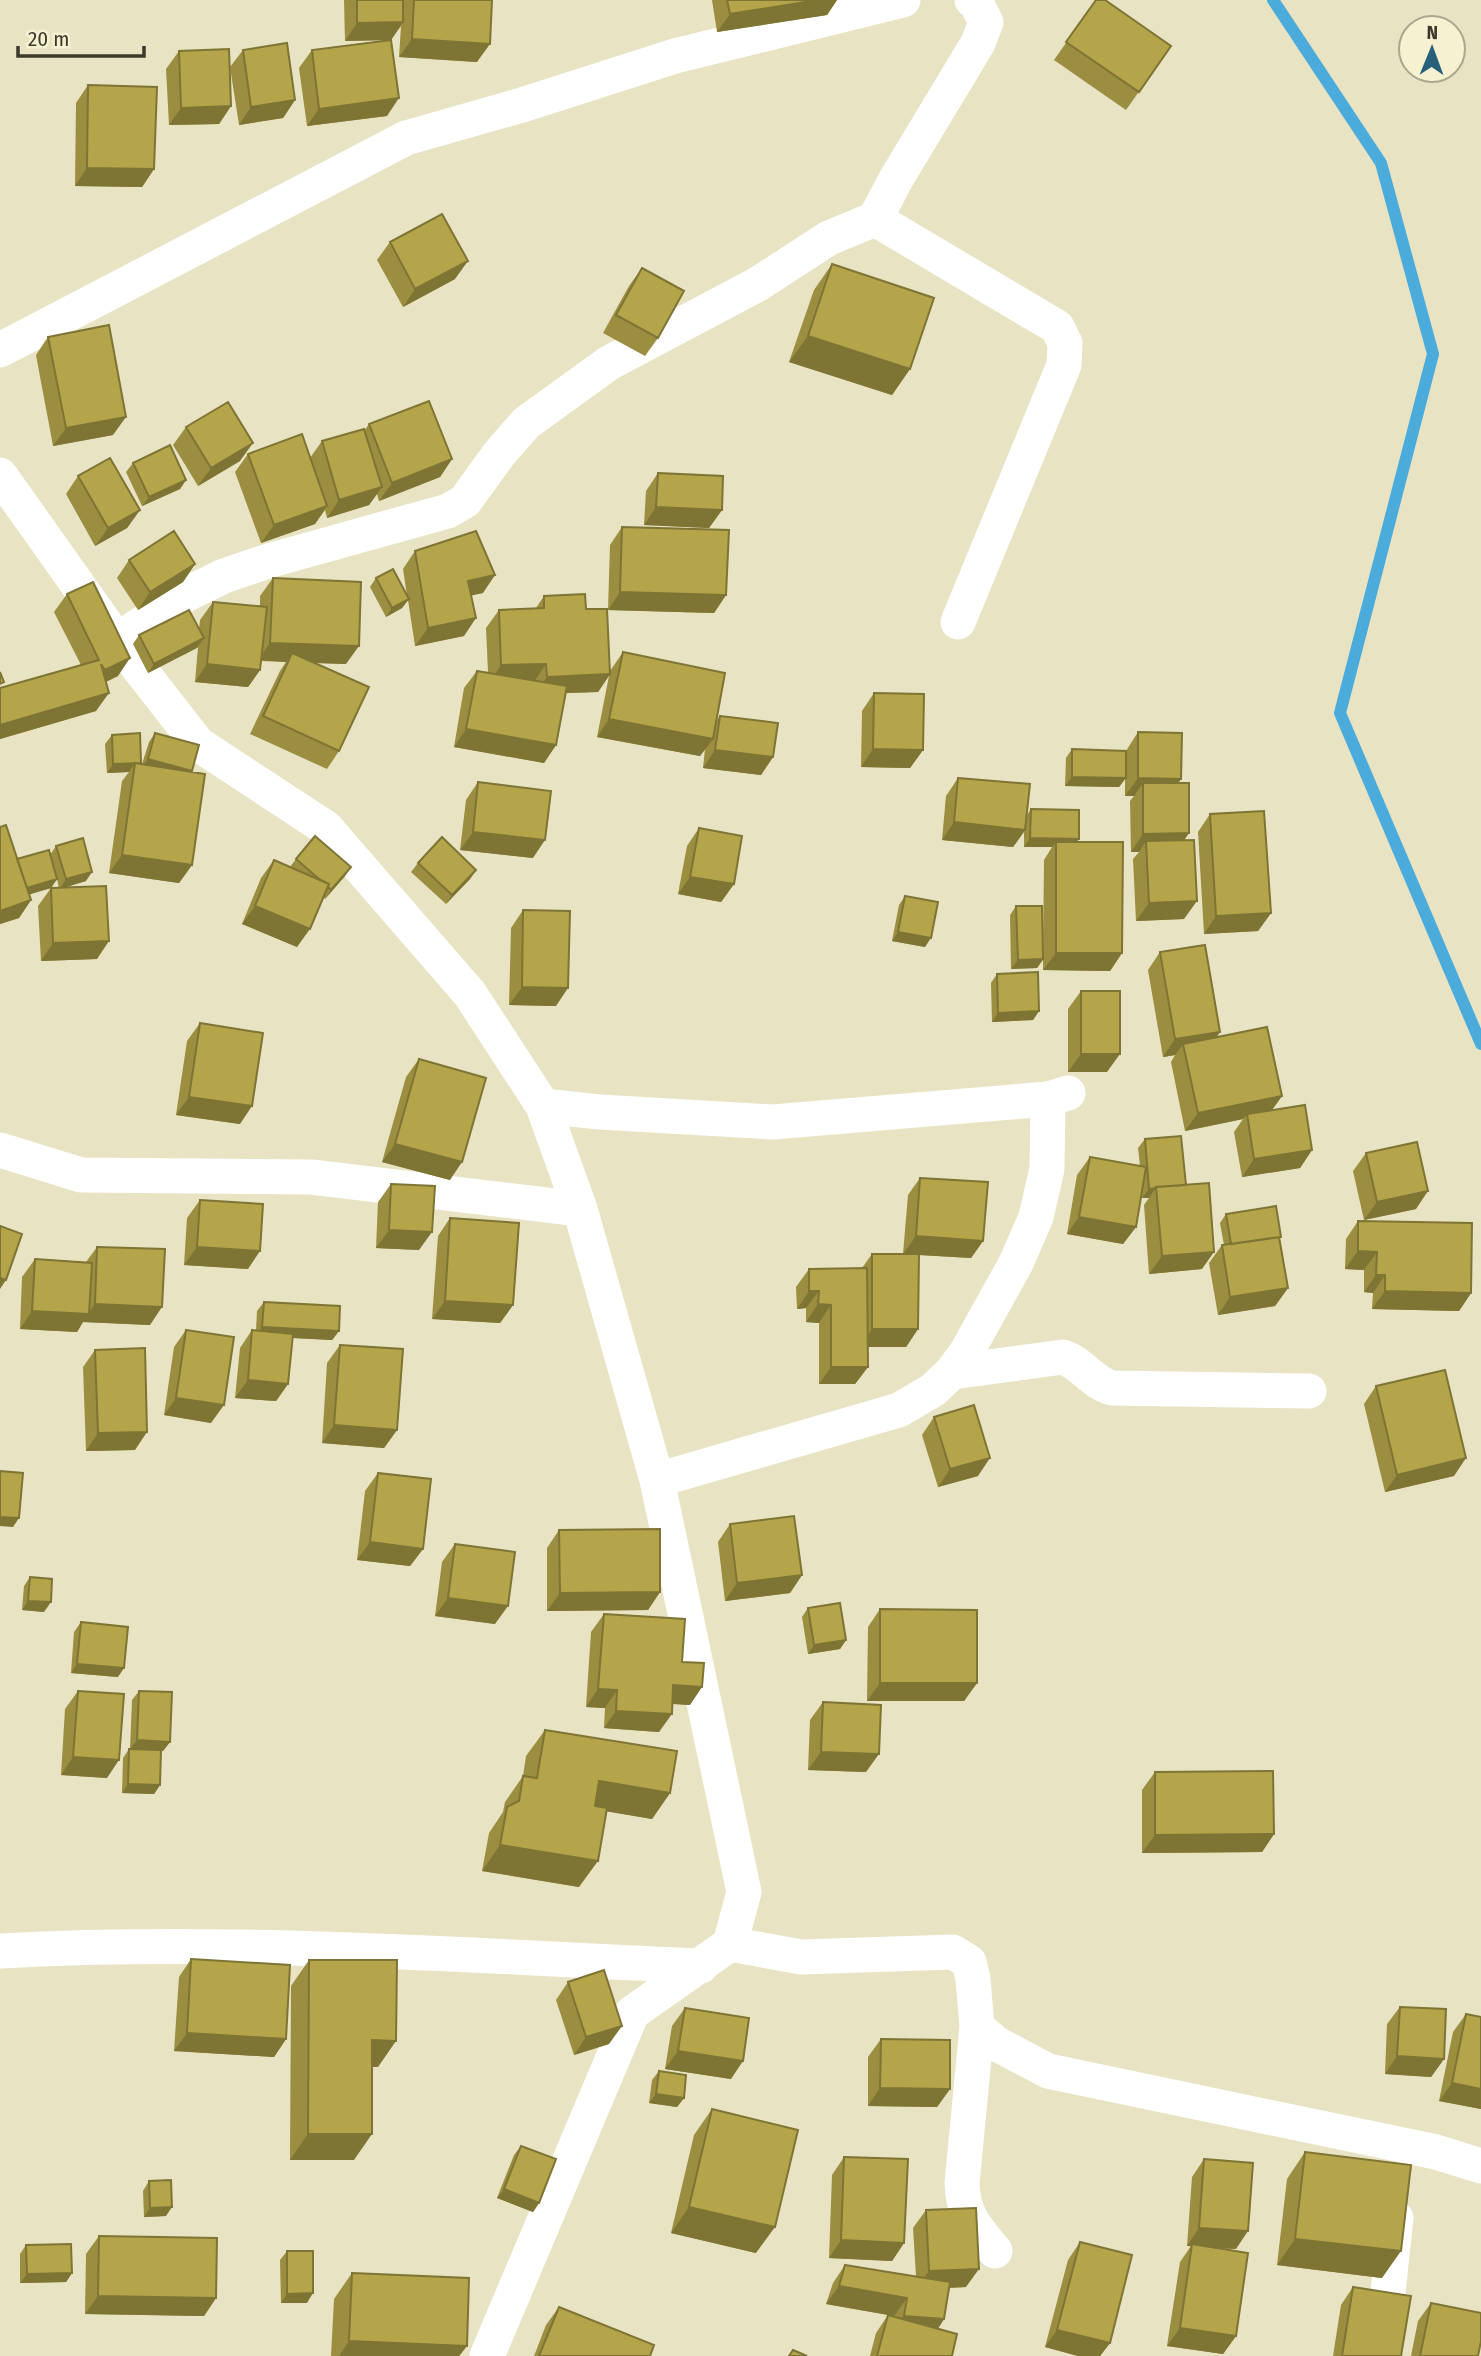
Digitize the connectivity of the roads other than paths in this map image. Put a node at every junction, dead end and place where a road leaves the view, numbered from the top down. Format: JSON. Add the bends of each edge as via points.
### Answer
{"nodes":[{"id":1,"x":903,"y":0,"type":"edge"},
{"id":2,"x":972,"y":0,"type":"edge"},
{"id":3,"x":875,"y":219,"type":"junction"},
{"id":4,"x":0,"y":350,"type":"edge"},
{"id":5,"x":0,"y":475,"type":"edge"},
{"id":6,"x":958,"y":622,"type":"dead end"},
{"id":7,"x":117,"y":640,"type":"junction"},
{"id":8,"x":542,"y":1106,"type":"junction"},
{"id":9,"x":0,"y":1150,"type":"edge"},
{"id":10,"x":580,"y":1209,"type":"junction"},
{"id":11,"x":952,"y":1372,"type":"junction"},
{"id":12,"x":1309,"y":1391,"type":"dead end"},
{"id":13,"x":657,"y":1480,"type":"junction"},
{"id":14,"x":730,"y":1944,"type":"junction"},
{"id":15,"x":0,"y":1951,"type":"edge"},
{"id":16,"x":701,"y":1966,"type":"junction"},
{"id":17,"x":977,"y":2027,"type":"junction"},
{"id":18,"x":1481,"y":2166,"type":"edge"},
{"id":19,"x":1401,"y":2167,"type":"junction"},
{"id":20,"x":995,"y":2251,"type":"dead end"},
{"id":21,"x":1388,"y":2292,"type":"edge"},
{"id":22,"x":487,"y":2356,"type":"edge"}],
"edges":[{"from":1,"to":4,"type":"street","via":[[675,56],[406,138]]},
{"from":2,"to":3,"type":"street","via":[[986,22],[978,43]]},
{"from":3,"to":6,"type":"street","via":[[1057,327],[1065,343],[1064,365]]},
{"from":3,"to":7,"type":"street","via":[[829,238],[758,284],[610,363],[526,423],[466,501],[448,511],[224,576],[187,594]]},
{"from":5,"to":7,"type":"street"},
{"from":7,"to":8,"type":"street","via":[[198,744],[326,828],[470,994]]},
{"from":8,"to":10,"type":"street"},
{"from":8,"to":11,"type":"street","via":[[773,1122],[1058,1096],[1036,1217],[1016,1263]]},
{"from":9,"to":10,"type":"street","via":[[81,1175],[311,1177]]},
{"from":10,"to":13,"type":"street"},
{"from":11,"to":12,"type":"street","via":[[1063,1357],[1112,1388]]},
{"from":11,"to":13,"type":"street","via":[[933,1390],[899,1410]]},
{"from":13,"to":14,"type":"street","via":[[744,1892]]},
{"from":14,"to":16,"type":"street"},
{"from":14,"to":17,"type":"street","via":[[802,1956],[953,1952],[968,1962]]},
{"from":15,"to":16,"type":"street","via":[[86,1946],[308,1949]]},
{"from":16,"to":22,"type":"street","via":[[632,2013]]},
{"from":17,"to":19,"type":"street","via":[[997,2044],[1048,2071]]},
{"from":17,"to":20,"type":"street","via":[[962,2201],[970,2221]]},
{"from":18,"to":19,"type":"street","via":[[1436,2152]]},
{"from":19,"to":21,"type":"street"}]}
